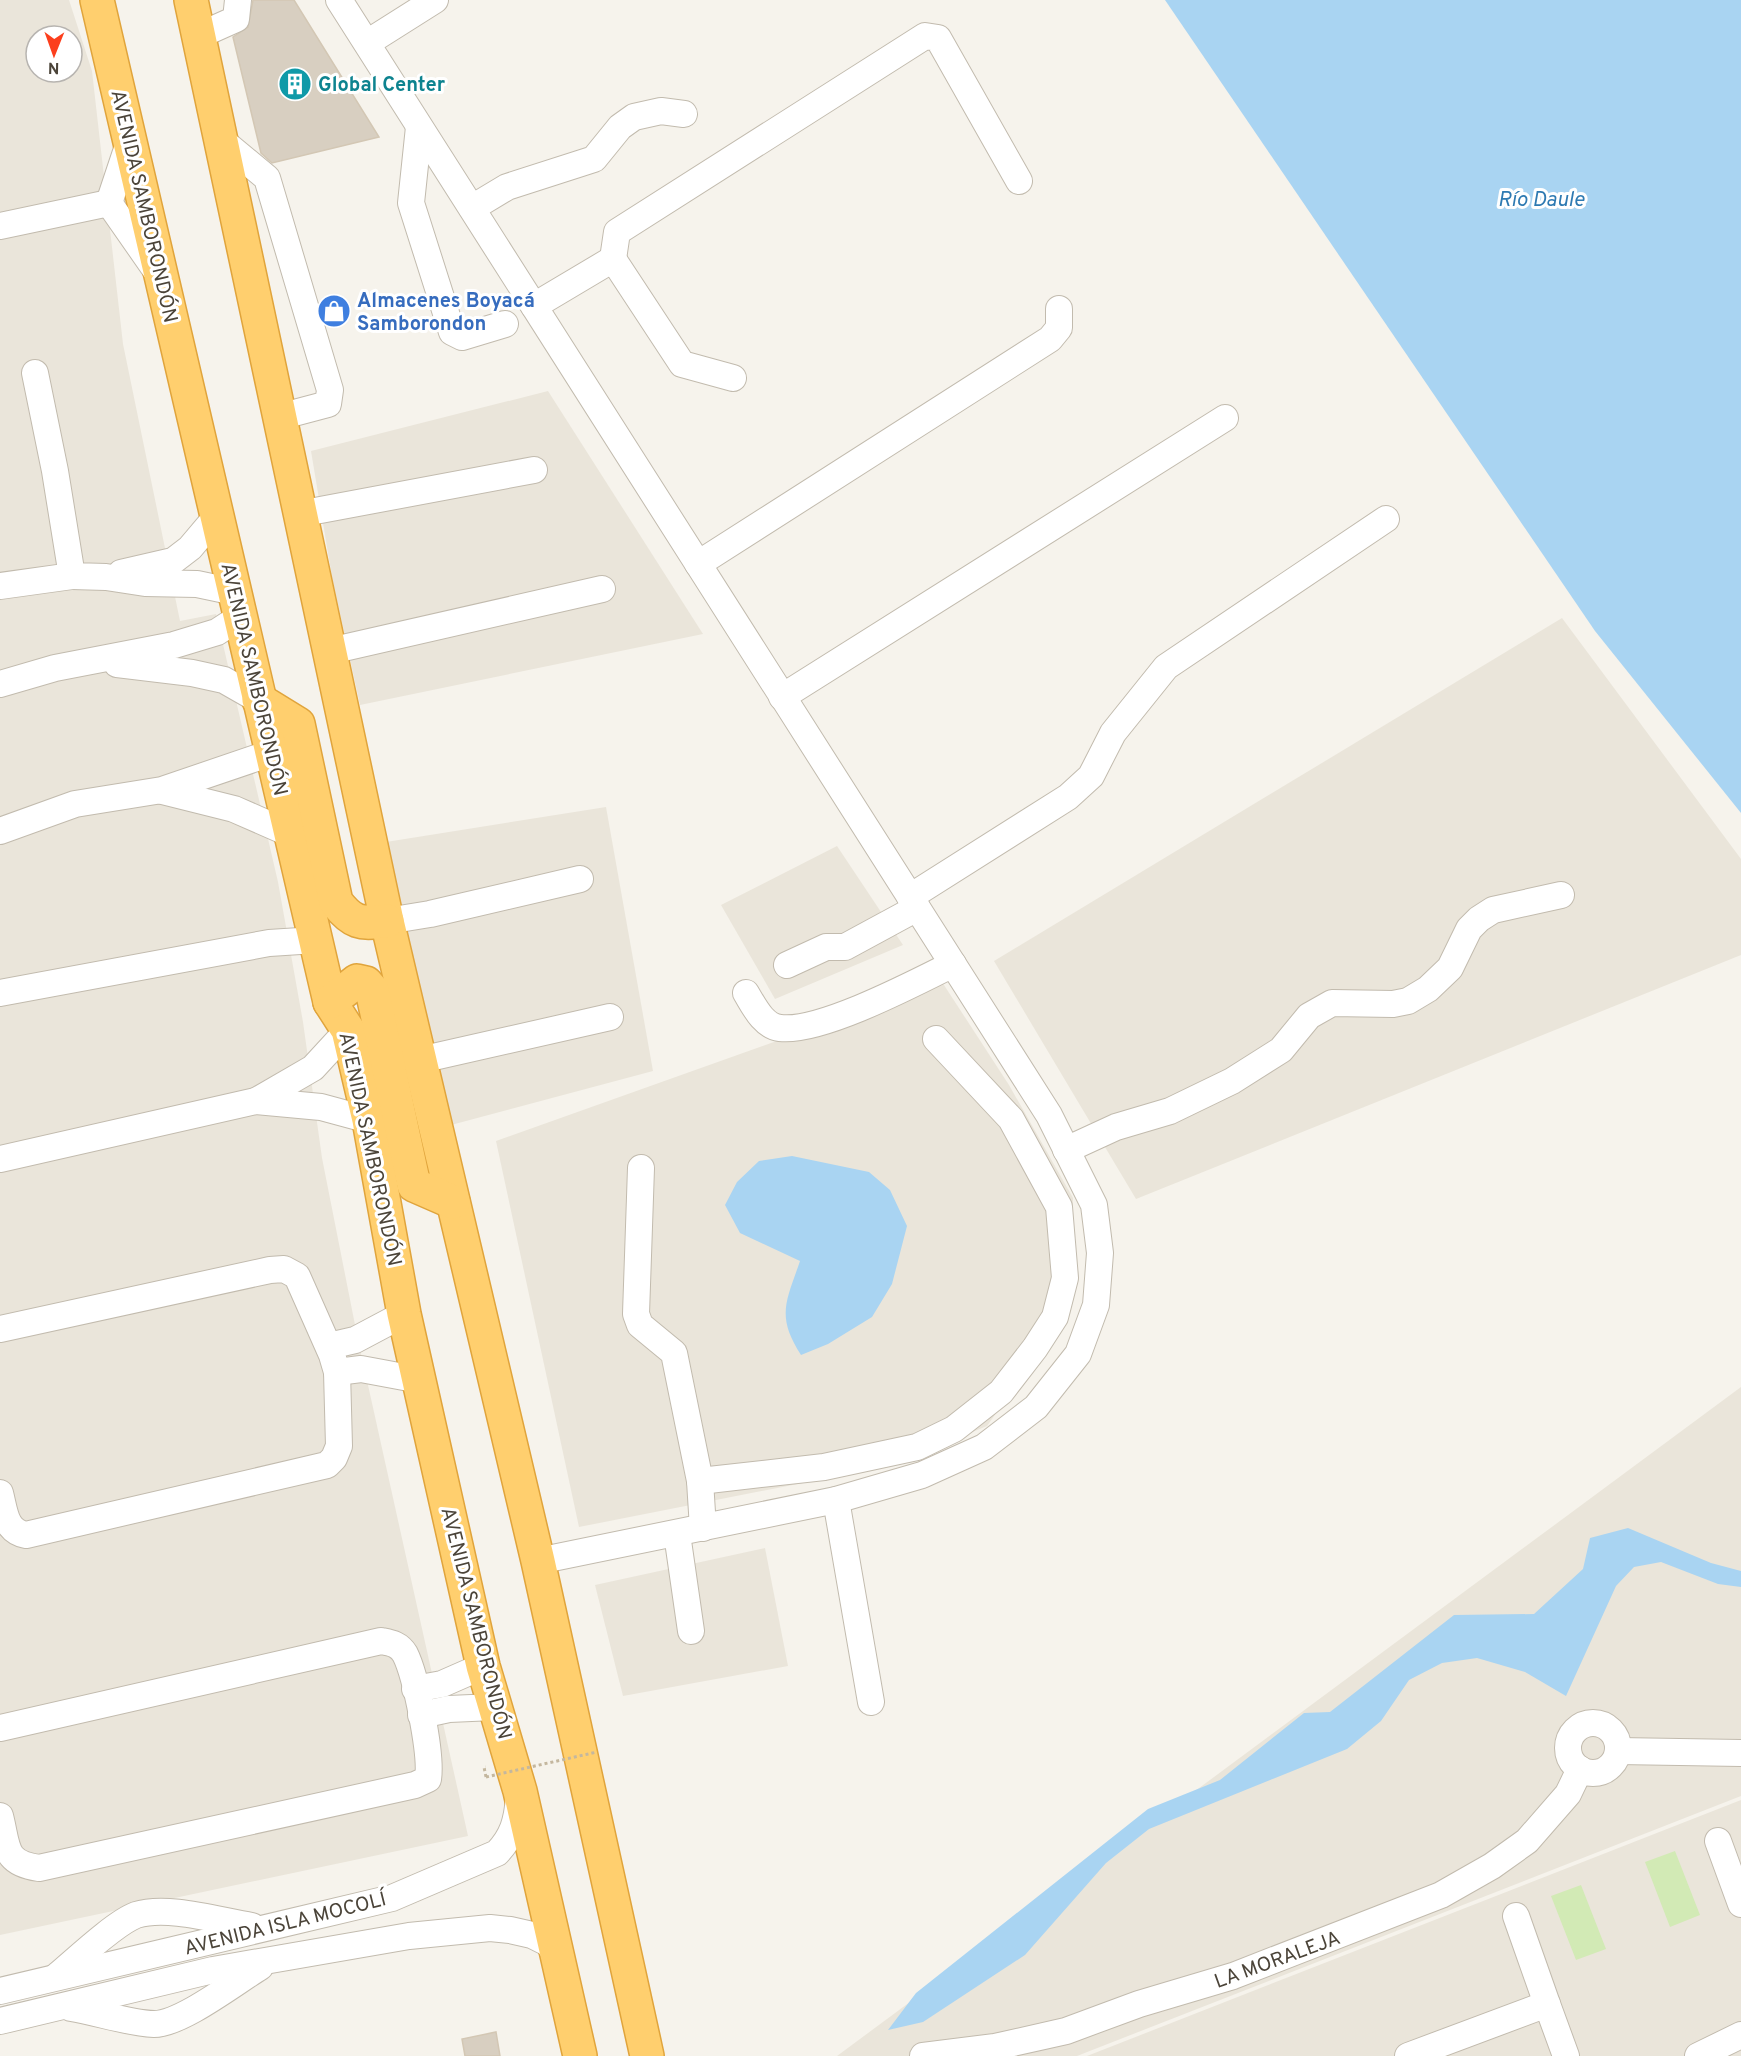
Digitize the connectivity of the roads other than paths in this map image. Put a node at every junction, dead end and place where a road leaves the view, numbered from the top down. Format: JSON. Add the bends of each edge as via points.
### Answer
{"nodes":[{"id":1,"x":97,"y":0,"type":"edge"},
{"id":2,"x":191,"y":0,"type":"edge"},
{"id":3,"x":238,"y":0,"type":"edge"},
{"id":4,"x":339,"y":0,"type":"edge"},
{"id":5,"x":435,"y":0,"type":"edge"},
{"id":6,"x":198,"y":36,"type":"junction"},
{"id":7,"x":367,"y":43,"type":"junction"},
{"id":8,"x":684,"y":114,"type":"dead end"},
{"id":9,"x":419,"y":128,"type":"junction"},
{"id":10,"x":220,"y":139,"type":"junction"},
{"id":11,"x":130,"y":140,"type":"junction"},
{"id":12,"x":1019,"y":181,"type":"dead end"},
{"id":13,"x":109,"y":203,"type":"junction"},
{"id":14,"x":472,"y":208,"type":"junction"},
{"id":15,"x":0,"y":226,"type":"edge"},
{"id":16,"x":614,"y":259,"type":"junction"},
{"id":17,"x":161,"y":277,"type":"junction"},
{"id":18,"x":534,"y":306,"type":"junction"},
{"id":19,"x":1059,"y":309,"type":"dead end"},
{"id":20,"x":505,"y":324,"type":"dead end"},
{"id":21,"x":35,"y":373,"type":"dead end"},
{"id":22,"x":734,"y":378,"type":"dead end"},
{"id":23,"x":279,"y":417,"type":"junction"},
{"id":24,"x":1225,"y":418,"type":"dead end"},
{"id":25,"x":534,"y":470,"type":"dead end"},
{"id":26,"x":299,"y":514,"type":"junction"},
{"id":27,"x":217,"y":516,"type":"junction"},
{"id":28,"x":1386,"y":519,"type":"dead end"},
{"id":29,"x":698,"y":564,"type":"junction"},
{"id":30,"x":72,"y":576,"type":"junction"},
{"id":31,"x":106,"y":577,"type":"junction"},
{"id":32,"x":0,"y":586,"type":"edge"},
{"id":33,"x":602,"y":589,"type":"dead end"},
{"id":34,"x":237,"y":604,"type":"junction"},
{"id":35,"x":330,"y":651,"type":"junction"},
{"id":36,"x":99,"y":661,"type":"junction"},
{"id":37,"x":0,"y":684,"type":"edge"},
{"id":38,"x":782,"y":697,"type":"junction"},
{"id":39,"x":259,"y":700,"type":"junction"},
{"id":40,"x":271,"y":753,"type":"junction"},
{"id":41,"x":162,"y":790,"type":"junction"},
{"id":42,"x":0,"y":831,"type":"edge"},
{"id":43,"x":291,"y":834,"type":"junction"},
{"id":44,"x":580,"y":879,"type":"dead end"},
{"id":45,"x":1561,"y":895,"type":"dead end"},
{"id":46,"x":914,"y":903,"type":"junction"},
{"id":47,"x":387,"y":921,"type":"junction"},
{"id":48,"x":316,"y":940,"type":"junction"},
{"id":49,"x":953,"y":964,"type":"junction"},
{"id":50,"x":787,"y":965,"type":"dead end"},
{"id":51,"x":0,"y":993,"type":"edge"},
{"id":52,"x":746,"y":993,"type":"dead end"},
{"id":53,"x":330,"y":1002,"type":"junction"},
{"id":54,"x":610,"y":1017,"type":"dead end"},
{"id":55,"x":348,"y":1030,"type":"junction"},
{"id":56,"x":936,"y":1039,"type":"dead end"},
{"id":57,"x":420,"y":1060,"type":"junction"},
{"id":58,"x":256,"y":1101,"type":"junction"},
{"id":59,"x":369,"y":1120,"type":"junction"},
{"id":60,"x":1066,"y":1150,"type":"junction"},
{"id":61,"x":0,"y":1159,"type":"edge"},
{"id":62,"x":641,"y":1168,"type":"dead end"},
{"id":63,"x":453,"y":1202,"type":"junction"},
{"id":64,"x":404,"y":1314,"type":"junction"},
{"id":65,"x":0,"y":1329,"type":"edge"},
{"id":66,"x":329,"y":1346,"type":"junction"},
{"id":67,"x":337,"y":1372,"type":"junction"},
{"id":68,"x":420,"y":1380,"type":"junction"},
{"id":69,"x":700,"y":1481,"type":"junction"},
{"id":70,"x":0,"y":1493,"type":"edge"},
{"id":71,"x":836,"y":1500,"type":"junction"},
{"id":72,"x":703,"y":1528,"type":"junction"},
{"id":73,"x":677,"y":1534,"type":"junction"},
{"id":74,"x":538,"y":1561,"type":"junction"},
{"id":75,"x":691,"y":1631,"type":"dead end"},
{"id":76,"x":483,"y":1666,"type":"junction"},
{"id":77,"x":415,"y":1689,"type":"junction"},
{"id":78,"x":871,"y":1702,"type":"dead end"},
{"id":79,"x":494,"y":1707,"type":"junction"},
{"id":80,"x":421,"y":1714,"type":"junction"},
{"id":81,"x":0,"y":1728,"type":"edge"},
{"id":82,"x":1618,"y":1751,"type":"junction"},
{"id":83,"x":1741,"y":1753,"type":"edge"},
{"id":84,"x":1580,"y":1769,"type":"junction"},
{"id":85,"x":520,"y":1791,"type":"junction"},
{"id":86,"x":0,"y":1816,"type":"edge"},
{"id":87,"x":1718,"y":1841,"type":"dead end"},
{"id":88,"x":1741,"y":1904,"type":"edge"},
{"id":89,"x":172,"y":1913,"type":"junction"},
{"id":90,"x":1516,"y":1916,"type":"dead end"},
{"id":91,"x":117,"y":1927,"type":"junction"},
{"id":92,"x":264,"y":1928,"type":"junction"},
{"id":93,"x":206,"y":1942,"type":"junction"},
{"id":94,"x":558,"y":1958,"type":"junction"},
{"id":95,"x":268,"y":1962,"type":"junction"},
{"id":96,"x":101,"y":1967,"type":"junction"},
{"id":97,"x":213,"y":1970,"type":"junction"},
{"id":98,"x":54,"y":1978,"type":"junction"},
{"id":99,"x":7,"y":1989,"type":"edge"},
{"id":100,"x":107,"y":1995,"type":"junction"},
{"id":101,"x":200,"y":2004,"type":"junction"},
{"id":102,"x":1547,"y":2004,"type":"junction"},
{"id":103,"x":59,"y":2006,"type":"junction"},
{"id":104,"x":11,"y":2018,"type":"edge"},
{"id":105,"x":136,"y":2020,"type":"junction"},
{"id":106,"x":1741,"y":2035,"type":"edge"},
{"id":107,"x":1459,"y":2048,"type":"edge"},
{"id":108,"x":580,"y":2056,"type":"edge"},
{"id":109,"x":647,"y":2056,"type":"edge"},
{"id":110,"x":923,"y":2056,"type":"edge"},
{"id":111,"x":1408,"y":2056,"type":"edge"},
{"id":112,"x":1566,"y":2056,"type":"edge"},
{"id":113,"x":1698,"y":2056,"type":"edge"}],
"edges":[{"from":1,"to":11,"type":"highway","name":"AVENIDA SAMBORONDÓN"},
{"from":2,"to":6,"type":"highway"},
{"from":3,"to":6,"type":"street","via":[[236,19]]},
{"from":4,"to":7,"type":"street"},
{"from":5,"to":7,"type":"street"},
{"from":6,"to":10,"type":"highway"},
{"from":7,"to":9,"type":"street"},
{"from":8,"to":14,"type":"street","via":[[661,111],[634,117],[620,127],[594,159],[507,188]]},
{"from":9,"to":14,"type":"street"},
{"from":9,"to":20,"type":"street","via":[[411,203],[452,332],[462,337]]},
{"from":10,"to":23,"type":"highway"},
{"from":10,"to":23,"type":"street","via":[[267,178],[330,390],[328,404]]},
{"from":11,"to":13,"type":"street"},
{"from":11,"to":17,"type":"highway","name":"AVENIDA SAMBORONDÓN"},
{"from":12,"to":16,"type":"street","via":[[938,38],[925,36],[617,232]]},
{"from":13,"to":15,"type":"street"},
{"from":13,"to":17,"type":"street"},
{"from":14,"to":18,"type":"street"},
{"from":16,"to":18,"type":"street"},
{"from":16,"to":22,"type":"street","via":[[682,364]]},
{"from":17,"to":27,"type":"highway","name":"AVENIDA SAMBORONDÓN"},
{"from":18,"to":29,"type":"street"},
{"from":19,"to":29,"type":"street","via":[[1059,328],[1050,339]]},
{"from":21,"to":30,"type":"street"},
{"from":23,"to":26,"type":"highway"},
{"from":24,"to":38,"type":"street"},
{"from":25,"to":26,"type":"street"},
{"from":26,"to":35,"type":"highway"},
{"from":27,"to":31,"type":"street","via":[[190,548],[173,561]]},
{"from":27,"to":34,"type":"highway","name":"AVENIDA SAMBORONDÓN"},
{"from":28,"to":46,"type":"street","via":[[1166,667],[1113,733],[1091,776],[1068,797]]},
{"from":29,"to":38,"type":"street"},
{"from":30,"to":31,"type":"street"},
{"from":30,"to":32,"type":"street"},
{"from":31,"to":34,"type":"street","via":[[145,583],[198,584]]},
{"from":33,"to":35,"type":"street"},
{"from":34,"to":36,"type":"street","via":[[217,633]]},
{"from":34,"to":39,"type":"highway","name":"AVENIDA SAMBORONDÓN"},
{"from":35,"to":47,"type":"highway"},
{"from":36,"to":37,"type":"street","via":[[55,668]]},
{"from":36,"to":39,"type":"street","via":[[224,680]]},
{"from":38,"to":46,"type":"street"},
{"from":39,"to":40,"type":"highway","name":"AVENIDA SAMBORONDÓN"},
{"from":39,"to":47,"type":"highway","via":[[298,724],[336,902],[360,923]]},
{"from":40,"to":41,"type":"street"},
{"from":40,"to":43,"type":"highway","name":"AVENIDA SAMBORONDÓN"},
{"from":41,"to":42,"type":"street","via":[[75,804]]},
{"from":41,"to":43,"type":"street","via":[[234,809]]},
{"from":43,"to":48,"type":"highway","name":"AVENIDA SAMBORONDÓN"},
{"from":44,"to":47,"type":"street"},
{"from":45,"to":60,"type":"street","via":[[1493,910],[1479,918],[1469,929],[1450,968],[1428,989],[1407,1001],[1332,1002],[1309,1016],[1281,1050],[1232,1082],[1170,1111],[1116,1127]]},
{"from":46,"to":49,"type":"street"},
{"from":46,"to":50,"type":"street","via":[[845,947],[826,946]]},
{"from":47,"to":57,"type":"highway"},
{"from":48,"to":51,"type":"street","via":[[269,943]]},
{"from":48,"to":53,"type":"highway","name":"AVENIDA SAMBORONDÓN"},
{"from":49,"to":52,"type":"street","via":[[893,994],[803,1027],[779,1028],[769,1023]]},
{"from":49,"to":60,"type":"street","via":[[1049,1115]]},
{"from":53,"to":55,"type":"highway","name":"AVENIDA SAMBORONDÓN"},
{"from":53,"to":63,"type":"highway","via":[[357,981],[372,990],[414,1185]]},
{"from":54,"to":57,"type":"street"},
{"from":55,"to":58,"type":"street","via":[[313,1068]]},
{"from":55,"to":59,"type":"highway","name":"AVENIDA SAMBORONDÓN"},
{"from":56,"to":69,"type":"street","via":[[1011,1119],[1059,1207],[1065,1278],[1055,1317],[1001,1392],[954,1429],[917,1447],[824,1467]]},
{"from":57,"to":63,"type":"highway"},
{"from":58,"to":59,"type":"street","via":[[321,1107]]},
{"from":58,"to":61,"type":"street"},
{"from":59,"to":64,"type":"highway","name":"AVENIDA SAMBORONDÓN"},
{"from":60,"to":71,"type":"street","via":[[1094,1205],[1100,1253],[1096,1305],[1078,1354],[1036,1407],[984,1447],[922,1475]]},
{"from":62,"to":69,"type":"street","via":[[636,1314],[640,1325],[674,1353]]},
{"from":63,"to":74,"type":"highway"},
{"from":64,"to":66,"type":"street","via":[[355,1340]]},
{"from":64,"to":68,"type":"highway","name":"AVENIDA SAMBORONDÓN"},
{"from":65,"to":66,"type":"street","via":[[284,1269],[297,1276]]},
{"from":66,"to":67,"type":"street"},
{"from":67,"to":68,"type":"street","via":[[361,1369]]},
{"from":67,"to":70,"type":"street","via":[[339,1446],[327,1465],[26,1535],[15,1533],[7,1523]]},
{"from":68,"to":76,"type":"highway","name":"AVENIDA SAMBORONDÓN"},
{"from":69,"to":72,"type":"street"},
{"from":71,"to":72,"type":"street"},
{"from":71,"to":78,"type":"street"},
{"from":72,"to":73,"type":"street"},
{"from":73,"to":74,"type":"street"},
{"from":73,"to":75,"type":"street"},
{"from":74,"to":109,"type":"highway"},
{"from":76,"to":77,"type":"street","via":[[442,1684]]},
{"from":76,"to":79,"type":"highway","name":"AVENIDA SAMBORONDÓN"},
{"from":77,"to":80,"type":"street"},
{"from":77,"to":81,"type":"street","via":[[397,1644],[381,1641]]},
{"from":79,"to":80,"type":"street"},
{"from":79,"to":85,"type":"highway","name":"AVENIDA SAMBORONDÓN"},
{"from":80,"to":86,"type":"street","via":[[430,1768],[428,1779],[416,1785],[39,1868],[20,1865],[10,1856]]},
{"from":82,"to":83,"type":"street"},
{"from":82,"to":84,"type":"street","via":[[1608,1768],[1589,1773]]},
{"from":82,"to":84,"type":"street","via":[[1613,1733],[1606,1726],[1596,1723],[1578,1728],[1568,1744],[1569,1754]]},
{"from":84,"to":110,"type":"street","name":"LA MORALEJA","via":[[1568,1794],[1527,1841],[1441,1895],[1233,1976],[1066,2031],[995,2047]]},
{"from":85,"to":92,"type":"street","name":"AVENIDA ISLA MOCOLÍ","via":[[517,1822],[497,1853],[392,1898]]},
{"from":85,"to":94,"type":"highway","name":"AVENIDA SAMBORONDÓN"},
{"from":87,"to":88,"type":"street"},
{"from":89,"to":91,"type":"street","via":[[153,1911],[134,1916]]},
{"from":89,"to":92,"type":"street"},
{"from":89,"to":93,"type":"street","via":[[190,1922]]},
{"from":90,"to":102,"type":"street"},
{"from":91,"to":96,"type":"street","via":[[106,1943]]},
{"from":91,"to":98,"type":"street"},
{"from":92,"to":93,"type":"street","name":"AVENIDA ISLA MOCOLÍ"},
{"from":93,"to":96,"type":"street","name":"AVENIDA ISLA MOCOLÍ"},
{"from":93,"to":97,"type":"street"},
{"from":94,"to":95,"type":"street","name":"AVENIDA ISLA MOCOLÍ","via":[[548,1943],[532,1935],[490,1928],[409,1936]]},
{"from":94,"to":108,"type":"highway","name":"AVENIDA SAMBORONDÓN"},
{"from":95,"to":97,"type":"street","name":"AVENIDA ISLA MOCOLÍ"},
{"from":95,"to":101,"type":"street"},
{"from":96,"to":98,"type":"street","name":"AVENIDA ISLA MOCOLÍ"},
{"from":96,"to":100,"type":"street"},
{"from":97,"to":100,"type":"street","name":"AVENIDA ISLA MOCOLÍ"},
{"from":97,"to":101,"type":"street","via":[[210,1988]]},
{"from":98,"to":99,"type":"street","name":"AVENIDA ISLA MOCOLÍ"},
{"from":100,"to":103,"type":"street","name":"AVENIDA ISLA MOCOLÍ"},
{"from":100,"to":105,"type":"street","via":[[120,2011]]},
{"from":101,"to":105,"type":"street","via":[[171,2022],[153,2024]]},
{"from":102,"to":107,"type":"street"},
{"from":102,"to":112,"type":"street"},
{"from":103,"to":104,"type":"street","name":"AVENIDA ISLA MOCOLÍ"},
{"from":103,"to":105,"type":"street"},
{"from":106,"to":113,"type":"street"},
{"from":107,"to":111,"type":"street"}]}
